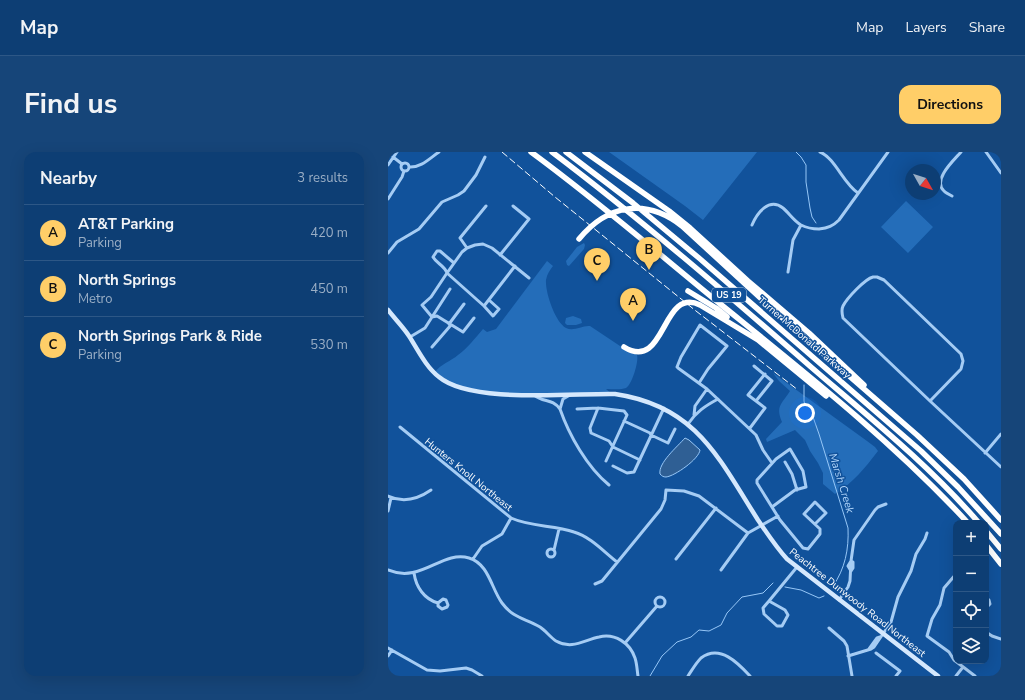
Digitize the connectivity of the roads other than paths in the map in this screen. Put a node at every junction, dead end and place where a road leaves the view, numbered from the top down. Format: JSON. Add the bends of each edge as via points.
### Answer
{"nodes":[{"id":1,"x":397,"y":152,"type":"edge"},
{"id":2,"x":439,"y":152,"type":"edge"},
{"id":3,"x":531,"y":152,"type":"edge"},
{"id":4,"x":552,"y":152,"type":"edge"},
{"id":5,"x":566,"y":152,"type":"edge"},
{"id":6,"x":585,"y":152,"type":"edge"},
{"id":7,"x":820,"y":152,"type":"edge"},
{"id":8,"x":888,"y":152,"type":"edge"},
{"id":9,"x":961,"y":152,"type":"edge"},
{"id":10,"x":986,"y":152,"type":"edge"},
{"id":11,"x":393,"y":157,"type":"junction"},
{"id":12,"x":485,"y":158,"type":"dead end"},
{"id":13,"x":402,"y":164,"type":"junction"},
{"id":14,"x":388,"y":165,"type":"edge"},
{"id":15,"x":409,"y":167,"type":"junction"},
{"id":16,"x":404,"y":171,"type":"junction"},
{"id":17,"x":1001,"y":173,"type":"edge"},
{"id":18,"x":858,"y":194,"type":"junction"},
{"id":19,"x":952,"y":196,"type":"dead end"},
{"id":20,"x":388,"y":199,"type":"edge"},
{"id":21,"x":486,"y":206,"type":"dead end"},
{"id":22,"x":513,"y":206,"type":"dead end"},
{"id":23,"x":752,"y":225,"type":"dead end"},
{"id":24,"x":801,"y":225,"type":"junction"},
{"id":25,"x":579,"y":239,"type":"dead end"},
{"id":26,"x":467,"y":248,"type":"junction"},
{"id":27,"x":388,"y":253,"type":"edge"},
{"id":28,"x":500,"y":255,"type":"junction"},
{"id":29,"x":454,"y":263,"type":"junction"},
{"id":30,"x":515,"y":266,"type":"junction"},
{"id":31,"x":788,"y":272,"type":"dead end"},
{"id":32,"x":447,"y":273,"type":"junction"},
{"id":33,"x":529,"y":278,"type":"dead end"},
{"id":34,"x":450,"y":289,"type":"dead end"},
{"id":35,"x":688,"y":290,"type":"dead end"},
{"id":36,"x":489,"y":300,"type":"junction"},
{"id":37,"x":464,"y":304,"type":"dead end"},
{"id":38,"x":484,"y":306,"type":"junction"},
{"id":39,"x":388,"y":310,"type":"edge"},
{"id":40,"x":432,"y":317,"type":"junction"},
{"id":41,"x":474,"y":318,"type":"dead end"},
{"id":42,"x":450,"y":324,"type":"junction"},
{"id":43,"x":747,"y":332,"type":"junction"},
{"id":44,"x":410,"y":337,"type":"junction"},
{"id":45,"x":432,"y":347,"type":"dead end"},
{"id":46,"x":624,"y":347,"type":"dead end"},
{"id":47,"x":754,"y":366,"type":"dead end"},
{"id":48,"x":765,"y":374,"type":"junction"},
{"id":49,"x":699,"y":383,"type":"junction"},
{"id":50,"x":707,"y":389,"type":"junction"},
{"id":51,"x":572,"y":394,"type":"junction"},
{"id":52,"x":534,"y":395,"type":"junction"},
{"id":53,"x":699,"y":399,"type":"junction"},
{"id":54,"x":718,"y":399,"type":"junction"},
{"id":55,"x":756,"y":401,"type":"junction"},
{"id":56,"x":930,"y":401,"type":"junction"},
{"id":57,"x":706,"y":405,"type":"junction"},
{"id":58,"x":695,"y":406,"type":"junction"},
{"id":59,"x":598,"y":408,"type":"junction"},
{"id":60,"x":664,"y":408,"type":"junction"},
{"id":61,"x":560,"y":409,"type":"junction"},
{"id":62,"x":577,"y":409,"type":"dead end"},
{"id":63,"x":700,"y":409,"type":"junction"},
{"id":64,"x":893,"y":414,"type":"junction"},
{"id":65,"x":694,"y":415,"type":"junction"},
{"id":66,"x":858,"y":418,"type":"junction"},
{"id":67,"x":624,"y":420,"type":"junction"},
{"id":68,"x":688,"y":424,"type":"junction"},
{"id":69,"x":400,"y":427,"type":"dead end"},
{"id":70,"x":750,"y":428,"type":"junction"},
{"id":71,"x":675,"y":429,"type":"dead end"},
{"id":72,"x":1001,"y":434,"type":"edge"},
{"id":73,"x":651,"y":435,"type":"junction"},
{"id":74,"x":613,"y":447,"type":"junction"},
{"id":75,"x":985,"y":453,"type":"junction"},
{"id":76,"x":640,"y":460,"type":"junction"},
{"id":77,"x":606,"y":461,"type":"dead end"},
{"id":78,"x":785,"y":462,"type":"dead end"},
{"id":79,"x":772,"y":463,"type":"junction"},
{"id":80,"x":613,"y":466,"type":"dead end"},
{"id":81,"x":1001,"y":467,"type":"edge"},
{"id":82,"x":609,"y":485,"type":"dead end"},
{"id":83,"x":431,"y":490,"type":"dead end"},
{"id":84,"x":797,"y":490,"type":"junction"},
{"id":85,"x":390,"y":497,"type":"edge"},
{"id":86,"x":886,"y":504,"type":"dead end"},
{"id":87,"x":772,"y":507,"type":"junction"},
{"id":88,"x":716,"y":508,"type":"junction"},
{"id":89,"x":388,"y":511,"type":"edge"},
{"id":90,"x":778,"y":516,"type":"junction"},
{"id":91,"x":511,"y":518,"type":"junction"},
{"id":92,"x":965,"y":520,"type":"edge"},
{"id":93,"x":976,"y":520,"type":"edge"},
{"id":94,"x":1001,"y":520,"type":"edge"},
{"id":95,"x":815,"y":524,"type":"junction"},
{"id":96,"x":762,"y":526,"type":"junction"},
{"id":97,"x":559,"y":529,"type":"junction"},
{"id":98,"x":748,"y":533,"type":"junction"},
{"id":99,"x":927,"y":533,"type":"dead end"},
{"id":100,"x":1001,"y":534,"type":"edge"},
{"id":101,"x":989,"y":535,"type":"edge"},
{"id":102,"x":989,"y":549,"type":"edge"},
{"id":103,"x":1001,"y":549,"type":"edge"},
{"id":104,"x":554,"y":550,"type":"dead end"},
{"id":105,"x":676,"y":558,"type":"dead end"},
{"id":106,"x":473,"y":559,"type":"junction"},
{"id":107,"x":618,"y":562,"type":"junction"},
{"id":108,"x":1001,"y":564,"type":"edge"},
{"id":109,"x":796,"y":567,"type":"junction"},
{"id":110,"x":388,"y":570,"type":"edge"},
{"id":111,"x":721,"y":570,"type":"dead end"},
{"id":112,"x":414,"y":573,"type":"junction"},
{"id":113,"x":953,"y":578,"type":"edge"},
{"id":114,"x":595,"y":584,"type":"dead end"},
{"id":115,"x":839,"y":600,"type":"junction"},
{"id":116,"x":769,"y":601,"type":"junction"},
{"id":117,"x":438,"y":603,"type":"dead end"},
{"id":118,"x":657,"y":606,"type":"dead end"},
{"id":119,"x":829,"y":628,"type":"dead end"},
{"id":120,"x":989,"y":634,"type":"edge"},
{"id":121,"x":881,"y":636,"type":"junction"},
{"id":122,"x":1001,"y":639,"type":"edge"},
{"id":123,"x":625,"y":643,"type":"junction"},
{"id":124,"x":388,"y":648,"type":"edge"},
{"id":125,"x":869,"y":648,"type":"junction"},
{"id":126,"x":392,"y":650,"type":"junction"},
{"id":127,"x":876,"y":653,"type":"dead end"},
{"id":128,"x":388,"y":656,"type":"edge"},
{"id":129,"x":848,"y":656,"type":"junction"},
{"id":130,"x":963,"y":667,"type":"junction"},
{"id":131,"x":482,"y":676,"type":"edge"},
{"id":132,"x":638,"y":676,"type":"edge"},
{"id":133,"x":688,"y":676,"type":"edge"},
{"id":134,"x":750,"y":676,"type":"edge"},
{"id":135,"x":852,"y":676,"type":"edge"},
{"id":136,"x":896,"y":676,"type":"edge"},
{"id":137,"x":938,"y":676,"type":"edge"},
{"id":138,"x":956,"y":676,"type":"edge"},
{"id":139,"x":975,"y":676,"type":"edge"}],
"edges":[{"from":1,"to":11,"type":"street"},
{"from":2,"to":15,"type":"street","via":[[415,168]]},
{"from":3,"to":66,"type":"highway","via":[[687,275]]},
{"from":4,"to":93,"type":"highway","name":"Turner McDonald Parkway","number":"US 19","via":[[642,222],[729,295],[897,442],[952,493]]},
{"from":5,"to":100,"type":"highway","name":"Turner McDonald Parkway","number":"US 19","via":[[699,258],[922,451],[971,499]]},
{"from":6,"to":64,"type":"highway","via":[[690,228],[809,333]]},
{"from":7,"to":18,"type":"street","via":[[828,157],[848,185]]},
{"from":8,"to":18,"type":"street"},
{"from":9,"to":19,"type":"street","via":[[943,174],[940,182],[944,192]]},
{"from":10,"to":17,"type":"street"},
{"from":11,"to":13,"type":"street"},
{"from":11,"to":14,"type":"street"},
{"from":12,"to":27,"type":"street","via":[[464,191],[442,202],[419,229],[397,242]]},
{"from":13,"to":15,"type":"street","via":[[407,163]]},
{"from":13,"to":16,"type":"street","via":[[401,168]]},
{"from":15,"to":16,"type":"street"},
{"from":16,"to":20,"type":"street"},
{"from":18,"to":24,"type":"street","via":[[833,226],[814,229]]},
{"from":21,"to":26,"type":"street","via":[[460,238]]},
{"from":22,"to":28,"type":"street","via":[[529,219]]},
{"from":23,"to":24,"type":"street","via":[[765,207],[774,204],[782,207]]},
{"from":24,"to":31,"type":"street","via":[[793,240]]},
{"from":25,"to":64,"type":"highway","via":[[594,224],[611,213],[630,209],[647,209],[677,222]]},
{"from":26,"to":28,"type":"street","via":[[483,244]]},
{"from":26,"to":29,"type":"street"},
{"from":28,"to":30,"type":"street"},
{"from":29,"to":32,"type":"street"},
{"from":29,"to":32,"type":"street","via":[[437,251],[433,257]]},
{"from":30,"to":33,"type":"street"},
{"from":30,"to":36,"type":"street"},
{"from":32,"to":38,"type":"street"},
{"from":32,"to":40,"type":"street","via":[[431,297],[422,305]]},
{"from":34,"to":40,"type":"street"},
{"from":35,"to":43,"type":"highway"},
{"from":36,"to":38,"type":"street"},
{"from":36,"to":38,"type":"street","via":[[499,309],[493,316]]},
{"from":37,"to":42,"type":"street"},
{"from":39,"to":44,"type":"street","name":"Peachtree Dunwoody Road Northeast"},
{"from":40,"to":42,"type":"street","via":[[436,316]]},
{"from":40,"to":44,"type":"street","via":[[425,328]]},
{"from":41,"to":42,"type":"street","via":[[463,332]]},
{"from":42,"to":45,"type":"street"},
{"from":43,"to":46,"type":"highway","via":[[700,305],[688,302],[676,307],[648,349],[636,352]]},
{"from":43,"to":66,"type":"highway","via":[[850,415]]},
{"from":44,"to":52,"type":"street","name":"Peachtree Dunwoody Road Northeast","via":[[431,370],[450,385],[469,390]]},
{"from":47,"to":48,"type":"street"},
{"from":48,"to":55,"type":"street","via":[[772,381]]},
{"from":48,"to":55,"type":"street","via":[[748,395]]},
{"from":49,"to":49,"type":"street","via":[[677,366],[699,326],[702,326],[727,346]]},
{"from":49,"to":50,"type":"street"},
{"from":50,"to":53,"type":"street"},
{"from":50,"to":54,"type":"street"},
{"from":51,"to":52,"type":"street","name":"Peachtree Dunwoody Road Northeast"},
{"from":51,"to":60,"type":"street","name":"Peachtree Dunwoody Road Northeast","via":[[630,396]]},
{"from":51,"to":61,"type":"street","via":[[563,399]]},
{"from":52,"to":61,"type":"street","name":"Peachtree Dunwoody Road Northeast","via":[[541,400],[554,402]]},
{"from":53,"to":57,"type":"street"},
{"from":53,"to":58,"type":"street"},
{"from":54,"to":57,"type":"street"},
{"from":54,"to":70,"type":"street"},
{"from":55,"to":70,"type":"street","via":[[765,408]]},
{"from":56,"to":56,"type":"street","via":[[961,368],[962,354],[884,280],[877,277],[869,278],[844,304],[843,318]]},
{"from":56,"to":75,"type":"street"},
{"from":57,"to":63,"type":"street"},
{"from":58,"to":63,"type":"street"},
{"from":58,"to":65,"type":"street"},
{"from":59,"to":62,"type":"street"},
{"from":59,"to":67,"type":"street","via":[[624,411],[627,415]]},
{"from":59,"to":74,"type":"street","via":[[590,428],[591,433],[608,441]]},
{"from":60,"to":68,"type":"street","name":"Peachtree Dunwoody Road Northeast"},
{"from":60,"to":73,"type":"street"},
{"from":61,"to":82,"type":"street","via":[[592,469]]},
{"from":63,"to":65,"type":"street"},
{"from":64,"to":94,"type":"highway","via":[[964,479]]},
{"from":65,"to":68,"type":"street"},
{"from":66,"to":92,"type":"highway","via":[[923,477]]},
{"from":67,"to":73,"type":"street"},
{"from":67,"to":74,"type":"street"},
{"from":68,"to":96,"type":"street","name":"Peachtree Dunwoody Road Northeast","via":[[714,452]]},
{"from":69,"to":91,"type":"street","name":"Hunters Knoll Northeast"},
{"from":70,"to":79,"type":"street"},
{"from":71,"to":73,"type":"street","via":[[668,443]]},
{"from":72,"to":75,"type":"street"},
{"from":73,"to":76,"type":"street"},
{"from":74,"to":76,"type":"street"},
{"from":74,"to":77,"type":"street"},
{"from":75,"to":81,"type":"street"},
{"from":76,"to":80,"type":"street","via":[[632,473]]},
{"from":78,"to":84,"type":"street"},
{"from":79,"to":84,"type":"street","via":[[790,449],[803,471],[806,487]]},
{"from":79,"to":87,"type":"street","via":[[756,481]]},
{"from":83,"to":85,"type":"street","via":[[412,499]]},
{"from":84,"to":87,"type":"street"},
{"from":85,"to":89,"type":"street"},
{"from":86,"to":115,"type":"street","via":[[875,510],[854,540],[850,581]]},
{"from":87,"to":90,"type":"street"},
{"from":88,"to":98,"type":"street"},
{"from":88,"to":105,"type":"street"},
{"from":88,"to":107,"type":"street","via":[[692,493],[666,490],[661,509]]},
{"from":90,"to":95,"type":"street","via":[[802,548],[806,549],[811,547],[820,534],[820,529]]},
{"from":90,"to":96,"type":"street"},
{"from":91,"to":97,"type":"street","name":"Hunters Knoll Northeast"},
{"from":91,"to":106,"type":"street","via":[[502,534],[482,546]]},
{"from":95,"to":95,"type":"street","via":[[804,514],[815,502],[826,513]]},
{"from":96,"to":98,"type":"street"},
{"from":96,"to":109,"type":"street","name":"Peachtree Dunwoody Road Northeast","via":[[782,554]]},
{"from":97,"to":104,"type":"street"},
{"from":97,"to":107,"type":"street","name":"Hunters Knoll Northeast","via":[[585,536]]},
{"from":98,"to":111,"type":"street"},
{"from":99,"to":121,"type":"street","via":[[898,597],[891,622]]},
{"from":101,"to":103,"type":"highway"},
{"from":102,"to":108,"type":"highway"},
{"from":106,"to":112,"type":"street","via":[[454,557]]},
{"from":106,"to":123,"type":"street","via":[[485,569],[508,610],[539,627],[557,641],[574,645],[607,636]]},
{"from":107,"to":114,"type":"street","via":[[602,581]]},
{"from":109,"to":115,"type":"street","name":"Peachtree Dunwoody Road Northeast"},
{"from":109,"to":116,"type":"street"},
{"from":110,"to":112,"type":"street"},
{"from":112,"to":117,"type":"street","via":[[420,591],[432,602]]},
{"from":113,"to":130,"type":"street","via":[[944,588],[927,636],[949,652]]},
{"from":115,"to":121,"type":"street","name":"Peachtree Dunwoody Road Northeast"},
{"from":116,"to":116,"type":"street","via":[[763,608],[764,614],[777,626],[782,626],[788,614],[786,610]]},
{"from":118,"to":123,"type":"street"},
{"from":119,"to":129,"type":"street","via":[[844,640]]},
{"from":120,"to":122,"type":"street"},
{"from":121,"to":125,"type":"street"},
{"from":121,"to":125,"type":"street","via":[[874,647]]},
{"from":121,"to":137,"type":"street","name":"Peachtree Dunwoody Road Northeast"},
{"from":123,"to":132,"type":"street","via":[[635,657]]},
{"from":124,"to":126,"type":"street"},
{"from":125,"to":129,"type":"street"},
{"from":126,"to":128,"type":"street"},
{"from":126,"to":131,"type":"street","via":[[428,670],[466,668]]},
{"from":127,"to":136,"type":"street","via":[[900,671]]},
{"from":129,"to":135,"type":"street"},
{"from":130,"to":138,"type":"street"},
{"from":130,"to":139,"type":"street"},
{"from":133,"to":134,"type":"street","via":[[700,659],[714,653],[729,657]]}]}
